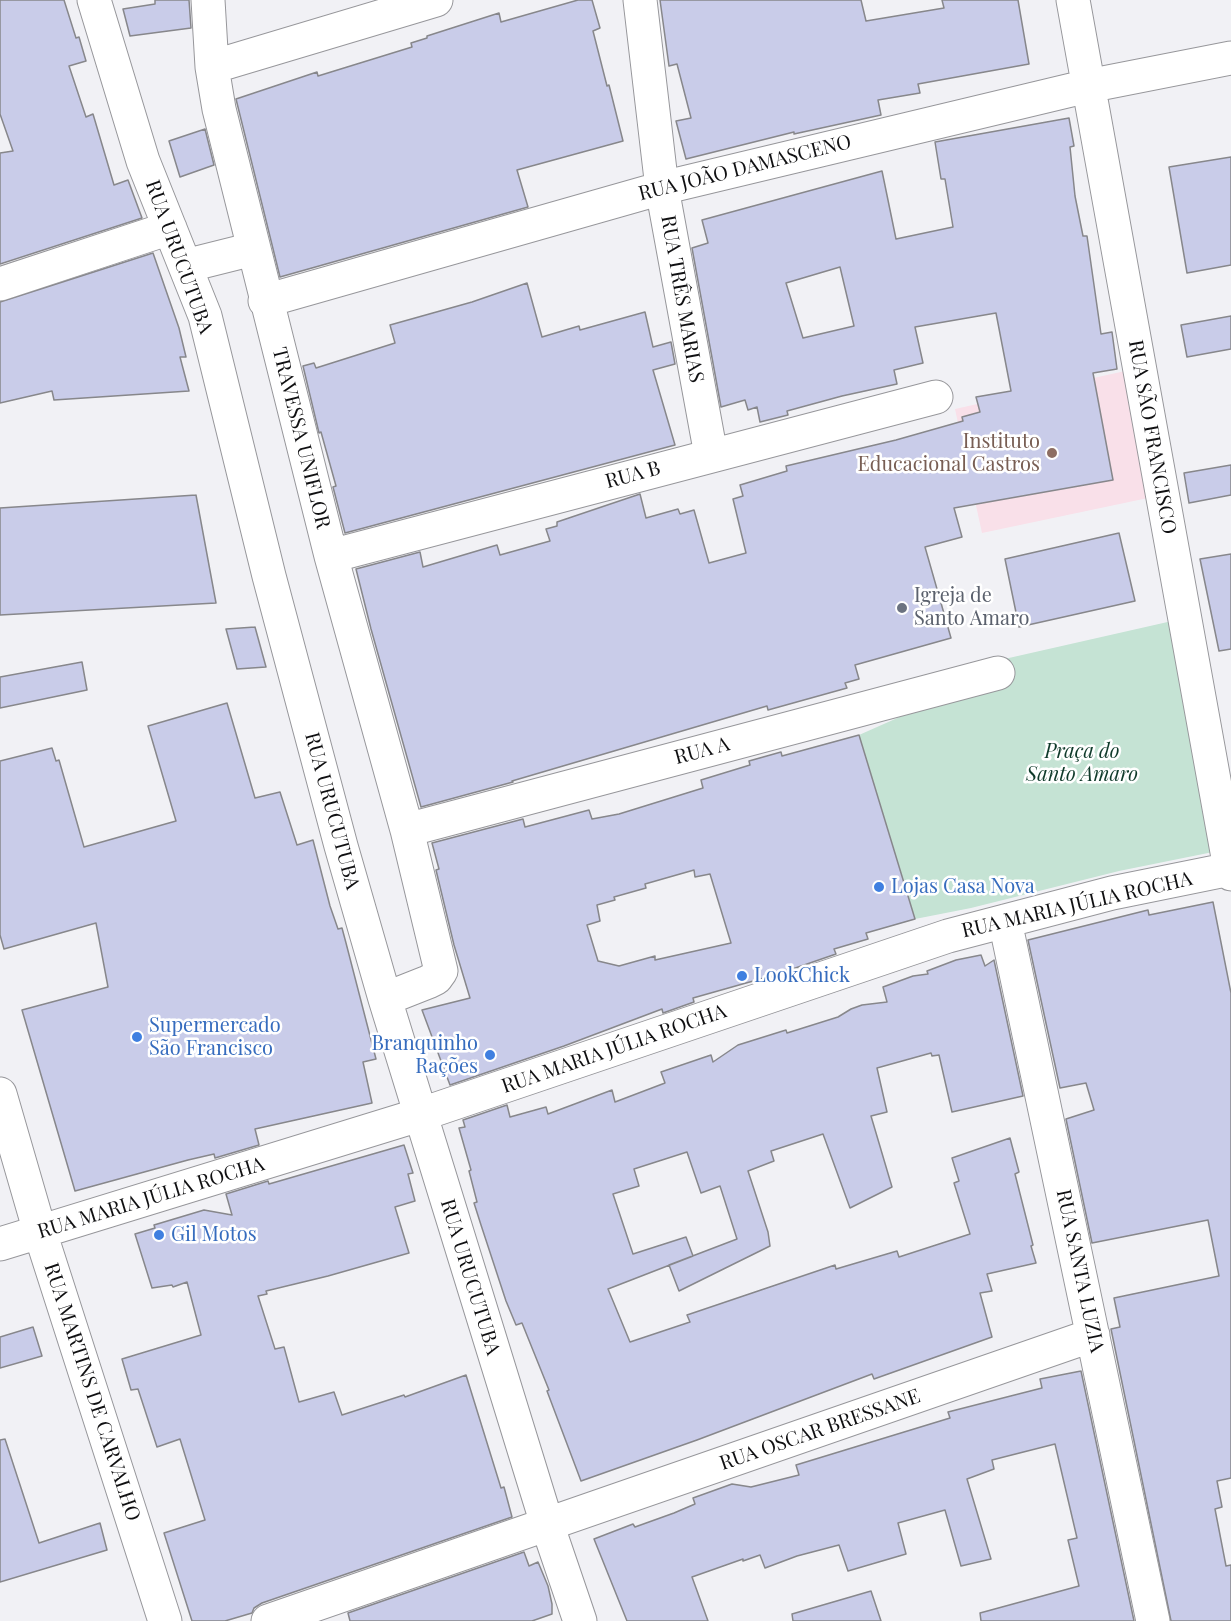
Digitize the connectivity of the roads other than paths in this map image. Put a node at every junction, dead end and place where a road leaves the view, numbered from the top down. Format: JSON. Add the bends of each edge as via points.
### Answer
{"nodes":[{"id":1,"x":94,"y":0,"type":"edge"},
{"id":2,"x":208,"y":0,"type":"edge"},
{"id":3,"x":436,"y":0,"type":"edge"},
{"id":4,"x":640,"y":0,"type":"edge"},
{"id":5,"x":1073,"y":0,"type":"edge"},
{"id":6,"x":1231,"y":58,"type":"edge"},
{"id":7,"x":212,"y":66,"type":"junction"},
{"id":8,"x":1088,"y":86,"type":"junction"},
{"id":9,"x":662,"y":188,"type":"junction"},
{"id":10,"x":170,"y":228,"type":"junction"},
{"id":11,"x":253,"y":249,"type":"junction"},
{"id":12,"x":185,"y":266,"type":"junction"},
{"id":13,"x":0,"y":284,"type":"edge"},
{"id":14,"x":265,"y":301,"type":"junction"},
{"id":15,"x":936,"y":397,"type":"dead end"},
{"id":16,"x":711,"y":455,"type":"junction"},
{"id":17,"x":331,"y":556,"type":"junction"},
{"id":18,"x":998,"y":673,"type":"dead end"},
{"id":19,"x":407,"y":830,"type":"junction"},
{"id":20,"x":1231,"y":871,"type":"edge"},
{"id":21,"x":1005,"y":921,"type":"junction"},
{"id":22,"x":385,"y":999,"type":"junction"},
{"id":23,"x":0,"y":1094,"type":"edge"},
{"id":24,"x":419,"y":1115,"type":"junction"},
{"id":25,"x":40,"y":1232,"type":"junction"},
{"id":26,"x":0,"y":1244,"type":"edge"},
{"id":27,"x":1093,"y":1335,"type":"junction"},
{"id":28,"x":547,"y":1524,"type":"junction"},
{"id":29,"x":165,"y":1621,"type":"edge"},
{"id":30,"x":268,"y":1621,"type":"edge"},
{"id":31,"x":580,"y":1621,"type":"edge"},
{"id":32,"x":1153,"y":1621,"type":"edge"}],
"edges":[{"from":1,"to":10,"type":"street","name":"RUA URUCUTUBA","via":[[143,161]]},
{"from":2,"to":7,"type":"street","name":"TRAVESSA UNIFLOR"},
{"from":3,"to":7,"type":"street"},
{"from":4,"to":9,"type":"street","name":"RUA TRÊS MARIAS"},
{"from":5,"to":8,"type":"street","name":"RUA SÃO FRANCISCO"},
{"from":6,"to":8,"type":"street","name":"RUA JOÃO DAMASCENO"},
{"from":7,"to":11,"type":"street","name":"TRAVESSA UNIFLOR"},
{"from":8,"to":9,"type":"street","name":"RUA JOÃO DAMASCENO"},
{"from":8,"to":20,"type":"street","name":"RUA SÃO FRANCISCO"},
{"from":9,"to":14,"type":"street","name":"RUA JOÃO DAMASCENO"},
{"from":9,"to":16,"type":"street","name":"RUA TRÊS MARIAS"},
{"from":10,"to":12,"type":"street","name":"RUA URUCUTUBA"},
{"from":10,"to":13,"type":"street"},
{"from":11,"to":12,"type":"street"},
{"from":11,"to":14,"type":"street","name":"TRAVESSA UNIFLOR"},
{"from":12,"to":22,"type":"street","name":"RUA URUCUTUBA","via":[[205,316],[269,576]]},
{"from":14,"to":17,"type":"street","name":"TRAVESSA UNIFLOR"},
{"from":15,"to":16,"type":"street","name":"RUA B"},
{"from":16,"to":17,"type":"street","name":"RUA B"},
{"from":17,"to":19,"type":"street","name":"TRAVESSA UNIFLOR"},
{"from":18,"to":19,"type":"street","name":"RUA A"},
{"from":19,"to":22,"type":"street","name":"TRAVESSA UNIFLOR","via":[[441,971],[428,982]]},
{"from":20,"to":21,"type":"street","name":"RUA MARIA JÚLIA ROCHA","via":[[1112,893]]},
{"from":21,"to":24,"type":"street","name":"RUA MARIA JÚLIA ROCHA","via":[[948,936]]},
{"from":21,"to":27,"type":"street","name":"RUA SANTA LUZIA"},
{"from":22,"to":24,"type":"street","name":"RUA URUCUTUBA"},
{"from":23,"to":25,"type":"street","name":"RUA MARTINS DE CARVALHO"},
{"from":24,"to":25,"type":"street","name":"RUA MARIA JÚLIA ROCHA"},
{"from":24,"to":28,"type":"street","name":"RUA URUCUTUBA"},
{"from":25,"to":26,"type":"street","name":"RUA MARIA JÚLIA ROCHA"},
{"from":25,"to":29,"type":"street","name":"RUA MARTINS DE CARVALHO"},
{"from":27,"to":28,"type":"street","name":"RUA OSCAR BRESSANE"},
{"from":27,"to":32,"type":"street","name":"RUA SANTA LUZIA"},
{"from":28,"to":30,"type":"street","name":"RUA OSCAR BRESSANE"},
{"from":28,"to":31,"type":"street","name":"RUA URUCUTUBA"}]}
